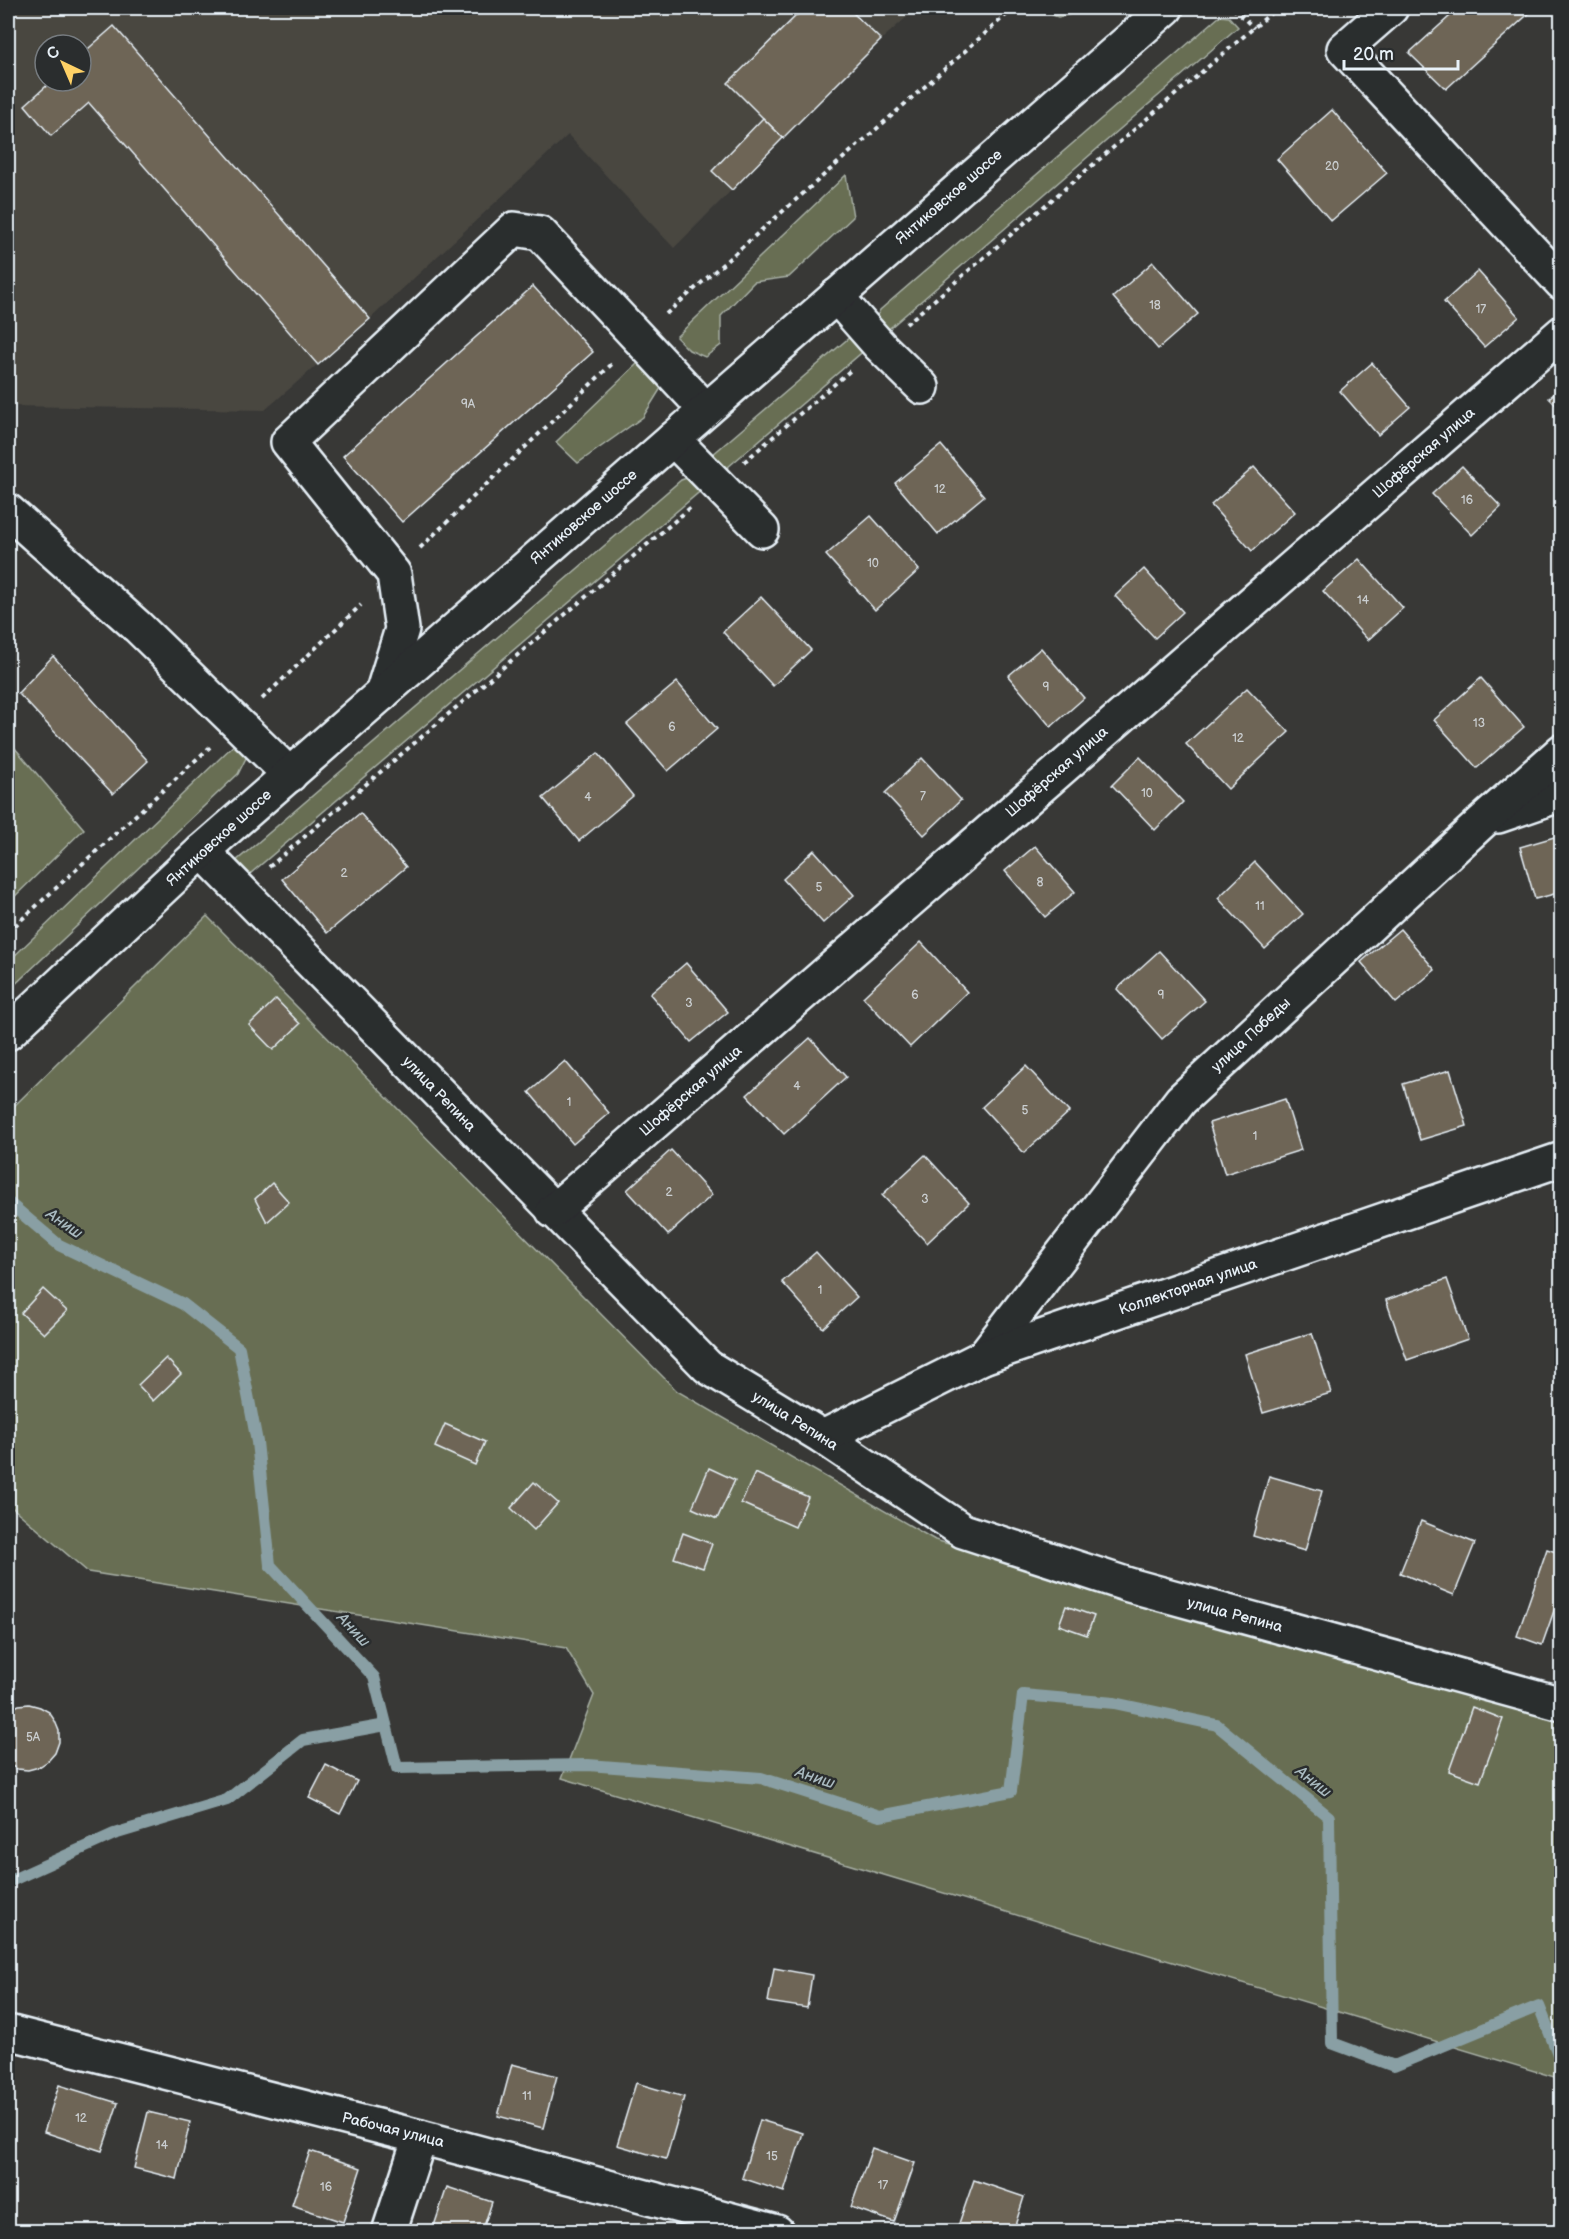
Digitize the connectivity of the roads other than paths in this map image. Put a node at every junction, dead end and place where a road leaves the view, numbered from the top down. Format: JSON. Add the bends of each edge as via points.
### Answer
{"nodes":[{"id":1,"x":1166,"y":8,"type":"edge"},
{"id":2,"x":1391,"y":8,"type":"edge"},
{"id":3,"x":1562,"y":283,"type":"edge"},
{"id":4,"x":836,"y":296,"type":"junction"},
{"id":5,"x":1562,"y":333,"type":"edge"},
{"id":6,"x":922,"y":387,"type":"dead end"},
{"id":7,"x":706,"y":410,"type":"junction"},
{"id":8,"x":674,"y":439,"type":"junction"},
{"id":9,"x":8,"y":511,"type":"edge"},
{"id":10,"x":762,"y":530,"type":"dead end"},
{"id":11,"x":382,"y":694,"type":"junction"},
{"id":12,"x":1562,"y":751,"type":"edge"},
{"id":13,"x":290,"y":775,"type":"junction"},
{"id":14,"x":1562,"y":794,"type":"edge"},
{"id":15,"x":1482,"y":822,"type":"junction"},
{"id":16,"x":202,"y":852,"type":"junction"},
{"id":17,"x":8,"y":1033,"type":"edge"},
{"id":18,"x":1562,"y":1159,"type":"edge"},
{"id":19,"x":553,"y":1211,"type":"junction"},
{"id":20,"x":983,"y":1358,"type":"junction"},
{"id":21,"x":823,"y":1437,"type":"junction"},
{"id":22,"x":1562,"y":1704,"type":"edge"},
{"id":23,"x":8,"y":2032,"type":"edge"},
{"id":24,"x":420,"y":2137,"type":"junction"},
{"id":25,"x":389,"y":2232,"type":"edge"},
{"id":26,"x":777,"y":2232,"type":"edge"}],
"edges":[{"from":1,"to":4,"type":"street","name":"Янтиковское шоссе"},
{"from":2,"to":3,"type":"street","via":[[1344,49]]},
{"from":4,"to":6,"type":"street"},
{"from":4,"to":7,"type":"street","name":"Янтиковское шоссе"},
{"from":5,"to":19,"type":"street","name":"Шофёрская улица"},
{"from":7,"to":8,"type":"street","name":"Янтиковское шоссе"},
{"from":7,"to":11,"type":"street","via":[[540,233],[514,229],[288,442],[394,573],[402,629]]},
{"from":8,"to":10,"type":"street"},
{"from":8,"to":11,"type":"street","name":"Янтиковское шоссе"},
{"from":9,"to":13,"type":"street","via":[[138,627]]},
{"from":11,"to":13,"type":"street","name":"Янтиковское шоссе"},
{"from":12,"to":15,"type":"street","name":"улица Победы"},
{"from":13,"to":16,"type":"street","name":"Янтиковское шоссе"},
{"from":14,"to":15,"type":"street"},
{"from":15,"to":20,"type":"street","name":"улица Победы","via":[[1181,1101]]},
{"from":16,"to":17,"type":"street","name":"Янтиковское шоссе"},
{"from":16,"to":19,"type":"street","name":"улица Репина"},
{"from":18,"to":20,"type":"street","name":"Коллекторная улица"},
{"from":19,"to":21,"type":"street","name":"улица Репина","via":[[708,1367]]},
{"from":20,"to":21,"type":"street","name":"Коллекторная улица"},
{"from":21,"to":22,"type":"street","name":"улица Репина","via":[[963,1531],[1129,1585]]},
{"from":23,"to":24,"type":"street","name":"Рабочая улица"},
{"from":24,"to":25,"type":"street"},
{"from":24,"to":26,"type":"street","name":"Рабочая улица"}]}
